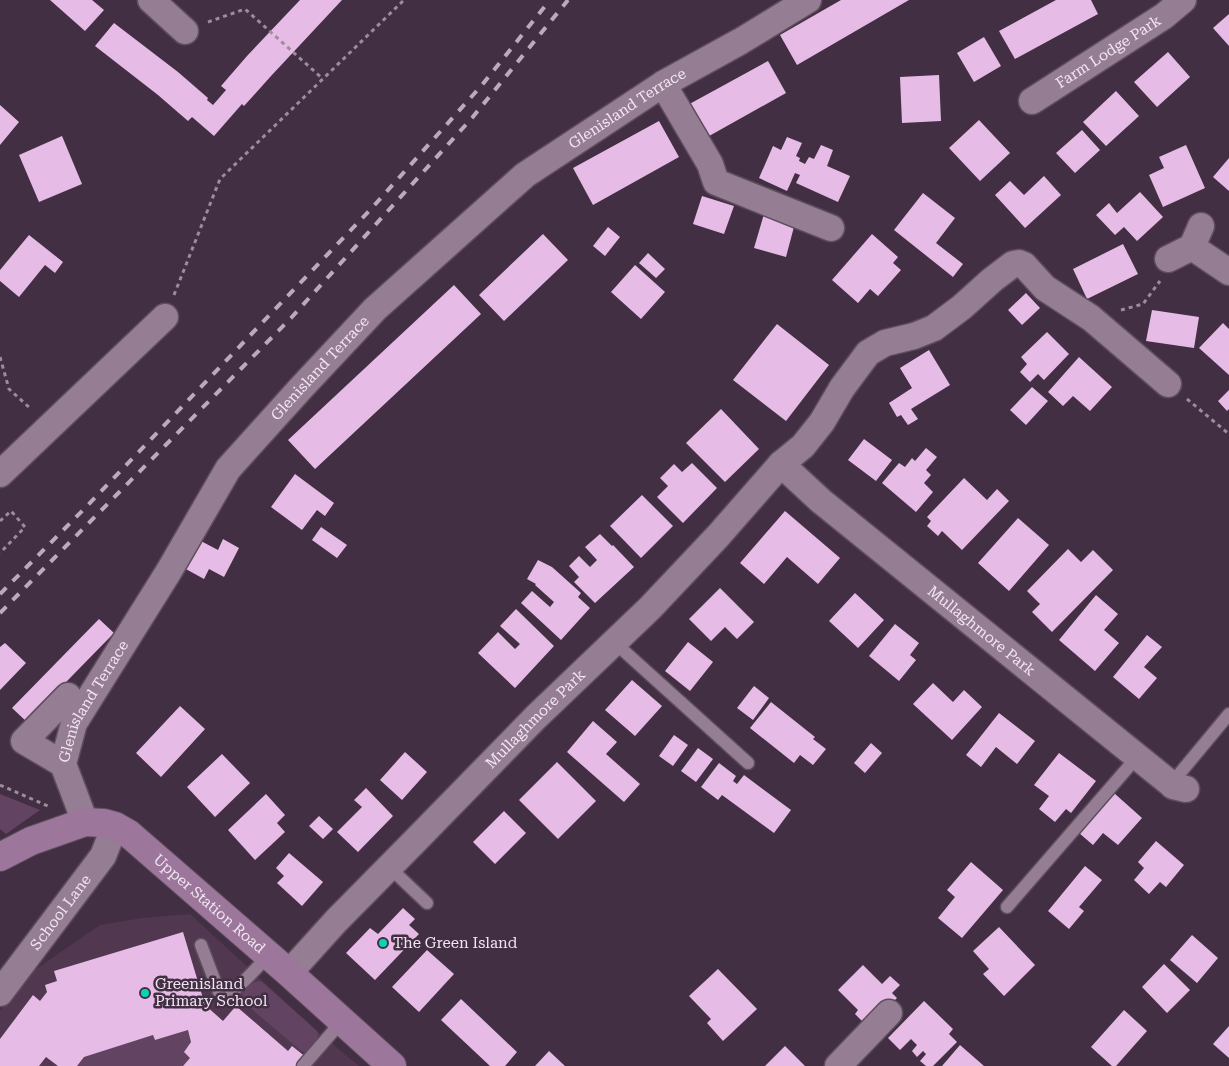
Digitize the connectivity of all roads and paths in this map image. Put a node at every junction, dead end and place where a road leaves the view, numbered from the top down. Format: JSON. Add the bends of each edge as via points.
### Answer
{"nodes":[{"id":1,"x":404,"y":0,"type":"edge"},
{"id":2,"x":808,"y":0,"type":"edge"},
{"id":3,"x":1183,"y":0,"type":"edge"},
{"id":4,"x":160,"y":3,"type":"edge"},
{"id":5,"x":185,"y":31,"type":"joint"},
{"id":6,"x":323,"y":79,"type":"junction"},
{"id":7,"x":663,"y":84,"type":"junction"},
{"id":8,"x":1032,"y":101,"type":"dead end"},
{"id":9,"x":831,"y":228,"type":"dead end"},
{"id":10,"x":1168,"y":259,"type":"joint"},
{"id":11,"x":1229,"y":272,"type":"edge"},
{"id":12,"x":166,"y":317,"type":"joint"},
{"id":13,"x":1091,"y":318,"type":"junction"},
{"id":14,"x":0,"y":356,"type":"edge"},
{"id":15,"x":1168,"y":384,"type":"joint"},
{"id":16,"x":50,"y":426,"type":"junction"},
{"id":17,"x":1229,"y":434,"type":"edge"},
{"id":18,"x":781,"y":464,"type":"junction"},
{"id":19,"x":0,"y":474,"type":"edge"},
{"id":20,"x":0,"y":521,"type":"edge"},
{"id":21,"x":0,"y":553,"type":"edge"},
{"id":22,"x":614,"y":642,"type":"junction"},
{"id":23,"x":68,"y":696,"type":"dead end"},
{"id":24,"x":1229,"y":714,"type":"edge"},
{"id":25,"x":1138,"y":756,"type":"junction"},
{"id":26,"x":748,"y":763,"type":"dead end"},
{"id":27,"x":63,"y":764,"type":"junction"},
{"id":28,"x":0,"y":785,"type":"edge"},
{"id":29,"x":1179,"y":787,"type":"joint"},
{"id":30,"x":85,"y":822,"type":"junction"},
{"id":31,"x":115,"y":826,"type":"junction"},
{"id":32,"x":0,"y":857,"type":"edge"},
{"id":33,"x":389,"y":868,"type":"junction"},
{"id":34,"x":427,"y":904,"type":"dead end"},
{"id":35,"x":1007,"y":907,"type":"dead end"},
{"id":36,"x":201,"y":945,"type":"dead end"},
{"id":37,"x":269,"y":955,"type":"junction"},
{"id":38,"x":289,"y":973,"type":"junction"},
{"id":39,"x":0,"y":993,"type":"edge"},
{"id":40,"x":889,"y":1013,"type":"dead end"},
{"id":41,"x":342,"y":1021,"type":"junction"},
{"id":42,"x":303,"y":1066,"type":"edge"},
{"id":43,"x":392,"y":1066,"type":"edge"},
{"id":44,"x":838,"y":1066,"type":"edge"}],
"edges":[{"from":1,"to":6,"type":"path"},
{"from":2,"to":7,"type":"street","name":"Glenisland Terrace"},
{"from":3,"to":8,"type":"street","name":"Farm Lodge Park","via":[[1164,16]]},
{"from":4,"to":5,"type":"street"},
{"from":5,"to":6,"type":"path","via":[[245,8]]},
{"from":6,"to":12,"type":"path","via":[[220,179]]},
{"from":7,"to":9,"type":"street","via":[[710,164],[716,182]]},
{"from":7,"to":27,"type":"street","name":"Glenisland Terrace","via":[[525,175],[375,309],[228,469],[74,723]]},
{"from":10,"to":11,"type":"street","via":[[1197,237]]},
{"from":10,"to":13,"type":"path","via":[[1166,273],[1143,304]]},
{"from":12,"to":16,"type":"street"},
{"from":13,"to":15,"type":"street","name":"Mullaghmore Park"},
{"from":13,"to":18,"type":"street","name":"Mullaghmore Park","via":[[1045,288],[1024,265],[1013,264],[934,328],[885,343],[868,353],[822,422]]},
{"from":14,"to":16,"type":"path","via":[[9,389]]},
{"from":15,"to":17,"type":"path"},
{"from":16,"to":19,"type":"street"},
{"from":18,"to":22,"type":"street","name":"Mullaghmore Park","via":[[718,536]]},
{"from":18,"to":25,"type":"street","name":"Mullaghmore Park","via":[[821,501]]},
{"from":20,"to":21,"type":"path","via":[[11,511],[25,527]]},
{"from":22,"to":26,"type":"lane"},
{"from":22,"to":33,"type":"street","name":"Mullaghmore Park"},
{"from":23,"to":27,"type":"street","via":[[24,741]]},
{"from":24,"to":29,"type":"lane"},
{"from":25,"to":29,"type":"street","name":"Mullaghmore Park"},
{"from":25,"to":35,"type":"lane"},
{"from":27,"to":30,"type":"street","name":"Glenisland Terrace"},
{"from":28,"to":30,"type":"path"},
{"from":30,"to":31,"type":"main road","name":"Upper Station Road"},
{"from":30,"to":32,"type":"main road","name":"Upper Station Road","via":[[31,841]]},
{"from":31,"to":37,"type":"main road","name":"Upper Station Road","via":[[130,834]]},
{"from":31,"to":39,"type":"street","name":"School Lane","via":[[103,856]]},
{"from":33,"to":34,"type":"lane"},
{"from":33,"to":38,"type":"street","name":"Mullaghmore Park"},
{"from":36,"to":37,"type":"lane","via":[[219,992],[224,994],[236,988]]},
{"from":37,"to":38,"type":"main road","name":"Upper Station Road"},
{"from":38,"to":41,"type":"main road","name":"Upper Station Road"},
{"from":40,"to":44,"type":"street"},
{"from":41,"to":42,"type":"lane"},
{"from":41,"to":43,"type":"main road","name":"Upper Station Road"}]}
